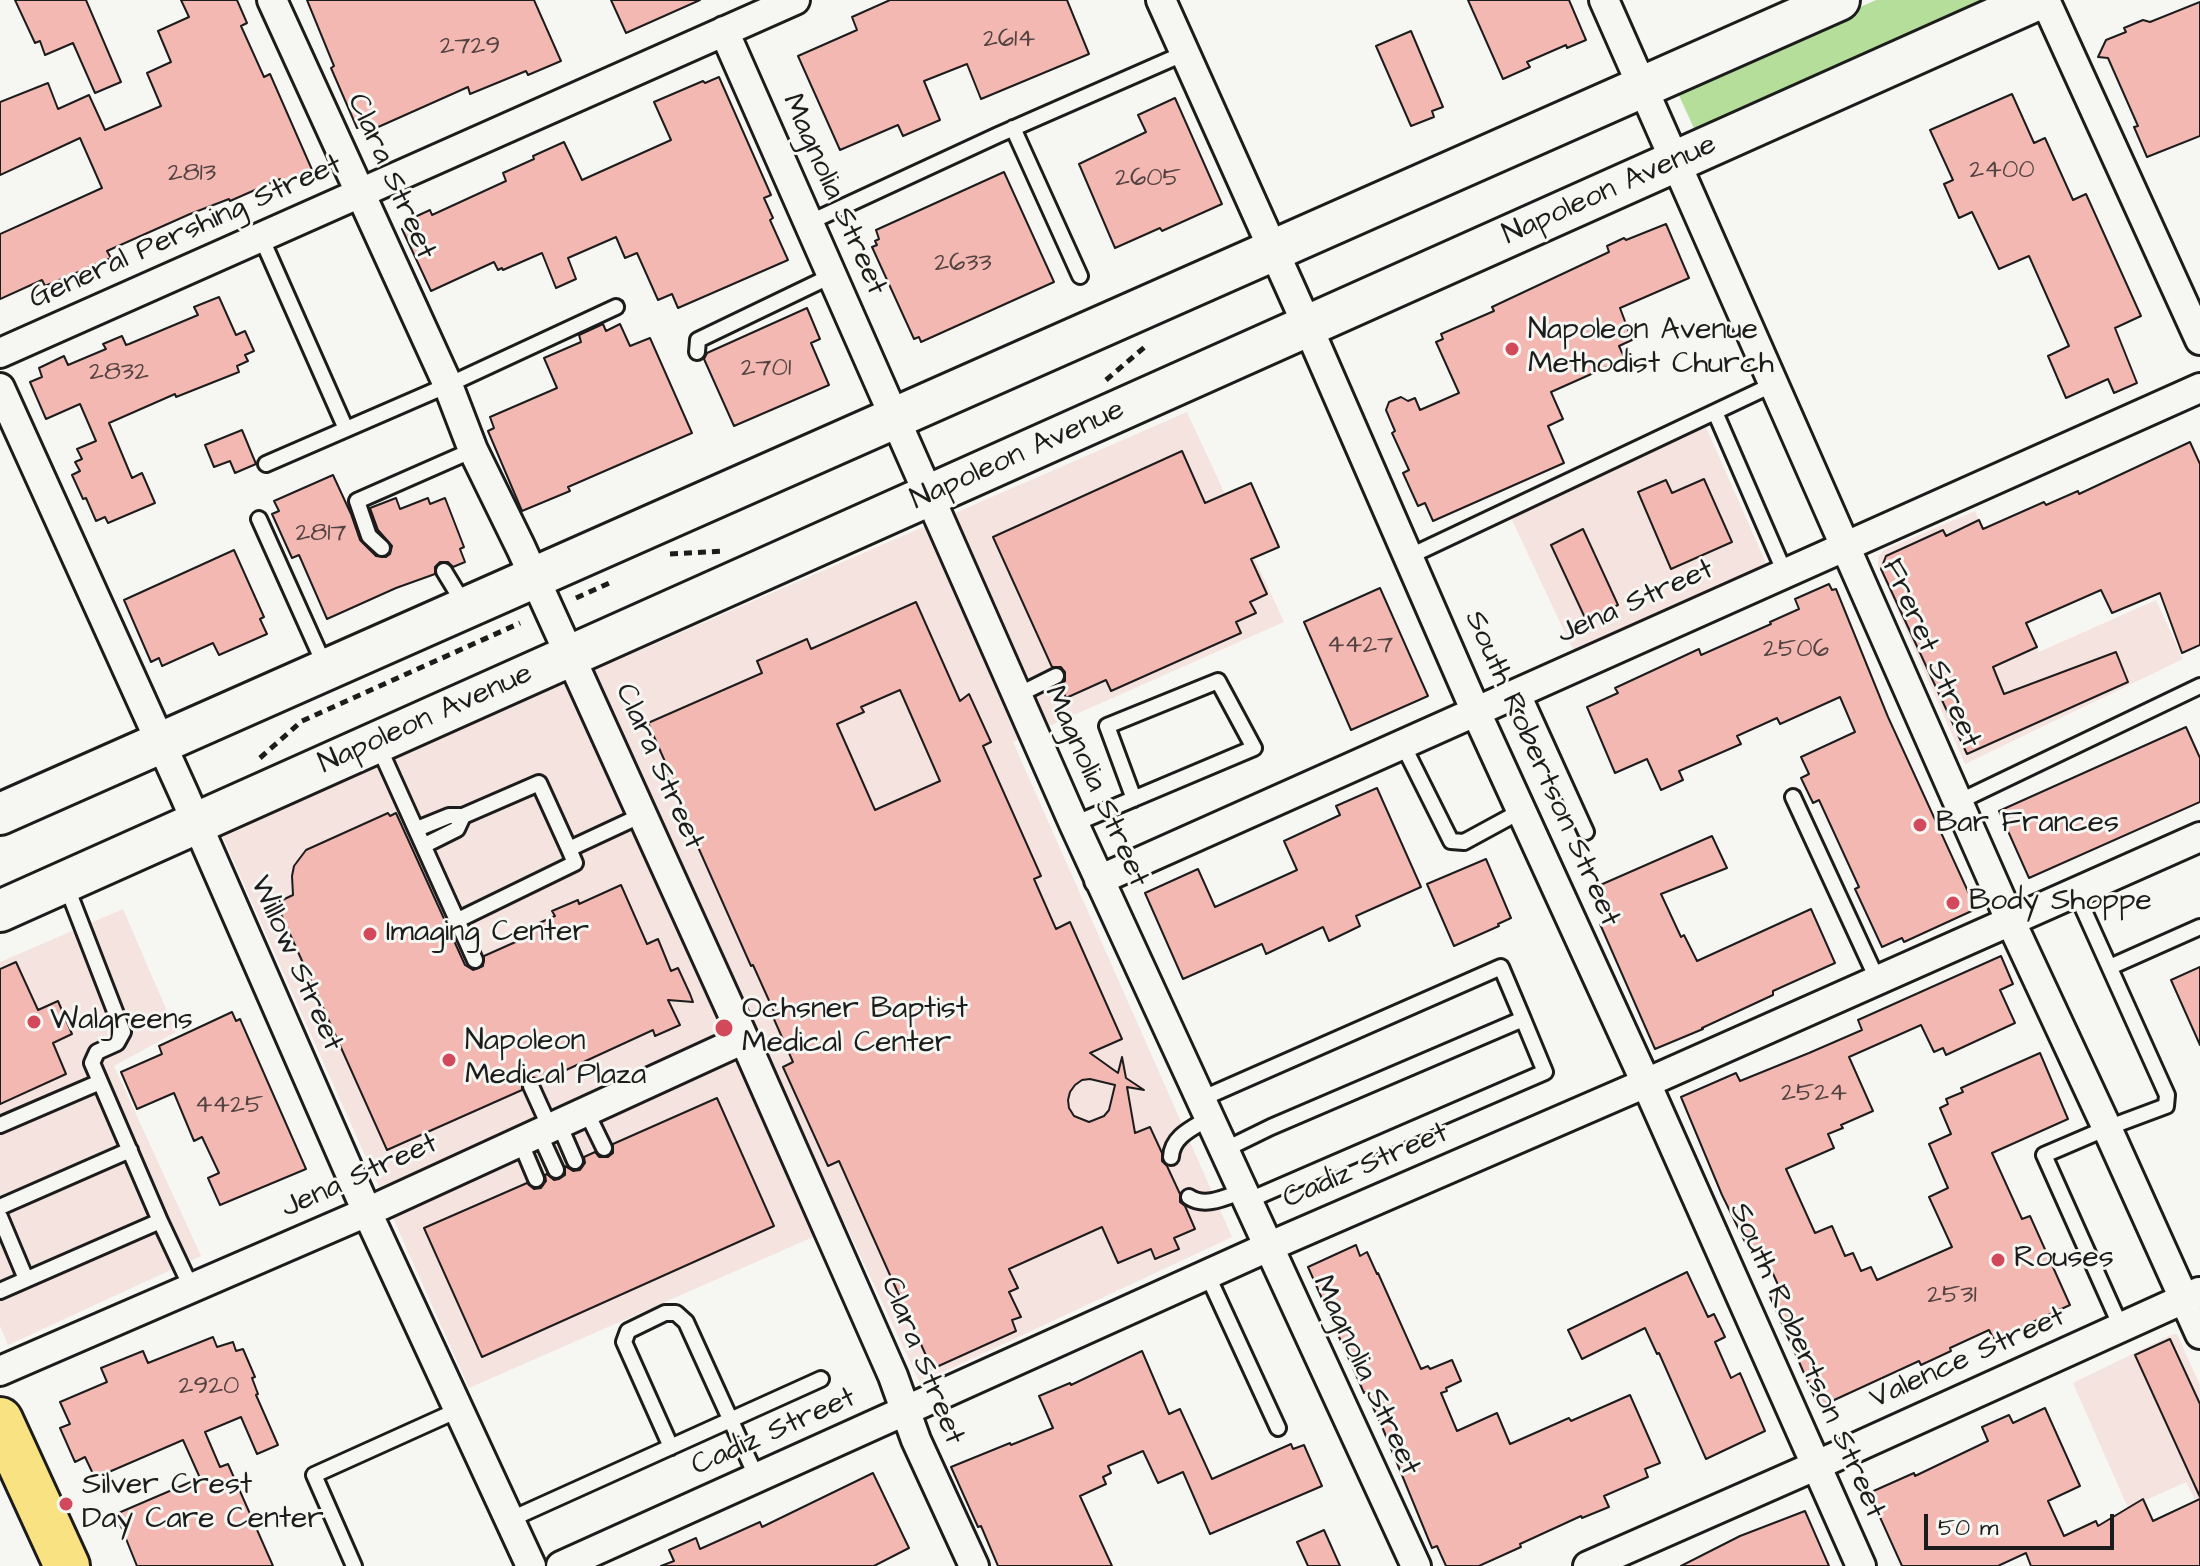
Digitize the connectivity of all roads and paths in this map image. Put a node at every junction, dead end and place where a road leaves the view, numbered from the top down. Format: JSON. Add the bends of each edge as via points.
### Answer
{"nodes":[{"id":1,"x":272,"y":0,"type":"edge"},
{"id":2,"x":795,"y":0,"type":"edge"},
{"id":3,"x":1161,"y":0,"type":"edge"},
{"id":4,"x":1604,"y":0,"type":"edge"},
{"id":5,"x":1839,"y":0,"type":"edge"},
{"id":6,"x":2036,"y":0,"type":"edge"},
{"id":7,"x":2045,"y":0,"type":"edge"},
{"id":8,"x":724,"y":31,"type":"junction"},
{"id":9,"x":1185,"y":53,"type":"junction"},
{"id":10,"x":1642,"y":87,"type":"junction"},
{"id":11,"x":1013,"y":128,"type":"junction"},
{"id":12,"x":1676,"y":162,"type":"junction"},
{"id":13,"x":360,"y":193,"type":"junction"},
{"id":14,"x":808,"y":223,"type":"junction"},
{"id":15,"x":261,"y":237,"type":"junction"},
{"id":16,"x":1273,"y":250,"type":"junction"},
{"id":17,"x":831,"y":276,"type":"junction"},
{"id":18,"x":1080,"y":276,"type":"dead end"},
{"id":19,"x":616,"y":307,"type":"dead end"},
{"id":20,"x":1308,"y":327,"type":"junction"},
{"id":21,"x":2200,"y":340,"type":"edge"},
{"id":22,"x":1156,"y":341,"type":"dead end"},
{"id":23,"x":697,"y":352,"type":"dead end"},
{"id":24,"x":0,"y":353,"type":"edge"},
{"id":25,"x":1774,"y":384,"type":"junction"},
{"id":26,"x":448,"y":385,"type":"junction"},
{"id":27,"x":1097,"y":387,"type":"dead end"},
{"id":28,"x":0,"y":388,"type":"edge"},
{"id":29,"x":2200,"y":388,"type":"edge"},
{"id":30,"x":1715,"y":412,"type":"junction"},
{"id":31,"x":894,"y":419,"type":"junction"},
{"id":32,"x":346,"y":429,"type":"junction"},
{"id":33,"x":473,"y":450,"type":"junction"},
{"id":34,"x":266,"y":464,"type":"dead end"},
{"id":35,"x":928,"y":497,"type":"junction"},
{"id":36,"x":259,"y":519,"type":"dead end"},
{"id":37,"x":1845,"y":547,"type":"junction"},
{"id":38,"x":382,"y":548,"type":"dead end"},
{"id":39,"x":726,"y":550,"type":"dead end"},
{"id":40,"x":668,"y":554,"type":"dead end"},
{"id":41,"x":1408,"y":557,"type":"junction"},
{"id":42,"x":444,"y":571,"type":"dead end"},
{"id":43,"x":1785,"y":573,"type":"junction"},
{"id":44,"x":535,"y":578,"type":"junction"},
{"id":45,"x":617,"y":579,"type":"dead end"},
{"id":46,"x":576,"y":598,"type":"dead end"},
{"id":47,"x":466,"y":607,"type":"junction"},
{"id":48,"x":520,"y":623,"type":"dead end"},
{"id":49,"x":570,"y":656,"type":"junction"},
{"id":50,"x":327,"y":670,"type":"junction"},
{"id":51,"x":1056,"y":676,"type":"dead end"},
{"id":52,"x":2200,"y":686,"type":"edge"},
{"id":53,"x":1522,"y":691,"type":"junction"},
{"id":54,"x":1016,"y":696,"type":"junction"},
{"id":55,"x":1476,"y":712,"type":"junction"},
{"id":56,"x":161,"y":743,"type":"junction"},
{"id":57,"x":377,"y":743,"type":"junction"},
{"id":58,"x":1403,"y":745,"type":"junction"},
{"id":59,"x":249,"y":765,"type":"dead end"},
{"id":60,"x":1793,"y":797,"type":"dead end"},
{"id":61,"x":1134,"y":799,"type":"junction"},
{"id":62,"x":1958,"y":802,"type":"junction"},
{"id":63,"x":1521,"y":811,"type":"junction"},
{"id":64,"x":0,"y":814,"type":"edge"},
{"id":65,"x":642,"y":815,"type":"junction"},
{"id":66,"x":463,"y":816,"type":"junction"},
{"id":67,"x":197,"y":823,"type":"junction"},
{"id":68,"x":1074,"y":824,"type":"junction"},
{"id":69,"x":417,"y":829,"type":"junction"},
{"id":70,"x":1586,"y":832,"type":"dead end"},
{"id":71,"x":2200,"y":837,"type":"edge"},
{"id":72,"x":425,"y":845,"type":"junction"},
{"id":73,"x":569,"y":849,"type":"junction"},
{"id":74,"x":1099,"y":880,"type":"junction"},
{"id":75,"x":65,"y":882,"type":"junction"},
{"id":76,"x":2076,"y":893,"type":"junction"},
{"id":77,"x":0,"y":911,"type":"edge"},
{"id":78,"x":458,"y":920,"type":"junction"},
{"id":79,"x":2011,"y":922,"type":"junction"},
{"id":80,"x":2200,"y":927,"type":"edge"},
{"id":81,"x":475,"y":960,"type":"dead end"},
{"id":82,"x":2110,"y":967,"type":"junction"},
{"id":83,"x":1878,"y":981,"type":"junction"},
{"id":84,"x":1523,"y":1019,"type":"junction"},
{"id":85,"x":744,"y":1039,"type":"junction"},
{"id":86,"x":100,"y":1082,"type":"junction"},
{"id":87,"x":1646,"y":1083,"type":"junction"},
{"id":88,"x":531,"y":1086,"type":"dead end"},
{"id":89,"x":1205,"y":1108,"type":"junction"},
{"id":90,"x":586,"y":1111,"type":"junction"},
{"id":91,"x":0,"y":1125,"type":"edge"},
{"id":92,"x":2107,"y":1128,"type":"junction"},
{"id":93,"x":542,"y":1132,"type":"junction"},
{"id":94,"x":604,"y":1148,"type":"dead end"},
{"id":95,"x":130,"y":1150,"type":"junction"},
{"id":96,"x":1224,"y":1150,"type":"junction"},
{"id":97,"x":1171,"y":1157,"type":"dead end"},
{"id":98,"x":575,"y":1161,"type":"dead end"},
{"id":99,"x":556,"y":1170,"type":"dead end"},
{"id":100,"x":536,"y":1179,"type":"dead end"},
{"id":101,"x":1245,"y":1196,"type":"junction"},
{"id":102,"x":1189,"y":1197,"type":"dead end"},
{"id":103,"x":0,"y":1207,"type":"edge"},
{"id":104,"x":367,"y":1212,"type":"junction"},
{"id":105,"x":0,"y":1217,"type":"edge"},
{"id":106,"x":160,"y":1221,"type":"junction"},
{"id":107,"x":1268,"y":1247,"type":"junction"},
{"id":108,"x":1207,"y":1274,"type":"junction"},
{"id":109,"x":26,"y":1279,"type":"junction"},
{"id":110,"x":191,"y":1287,"type":"junction"},
{"id":111,"x":0,"y":1291,"type":"edge"},
{"id":112,"x":2192,"y":1295,"type":"edge"},
{"id":113,"x":2121,"y":1327,"type":"junction"},
{"id":114,"x":2200,"y":1334,"type":"edge"},
{"id":115,"x":0,"y":1371,"type":"edge"},
{"id":116,"x":821,"y":1379,"type":"dead end"},
{"id":117,"x":458,"y":1410,"type":"junction"},
{"id":118,"x":905,"y":1411,"type":"junction"},
{"id":119,"x":0,"y":1420,"type":"edge"},
{"id":120,"x":730,"y":1420,"type":"junction"},
{"id":121,"x":1278,"y":1428,"type":"dead end"},
{"id":122,"x":671,"y":1447,"type":"junction"},
{"id":123,"x":1815,"y":1466,"type":"junction"},
{"id":124,"x":757,"y":1478,"type":"junction"},
{"id":125,"x":509,"y":1520,"type":"junction"},
{"id":126,"x":67,"y":1566,"type":"edge"},
{"id":127,"x":354,"y":1566,"type":"edge"},
{"id":128,"x":531,"y":1566,"type":"edge"},
{"id":129,"x":561,"y":1566,"type":"edge"},
{"id":130,"x":974,"y":1566,"type":"edge"},
{"id":131,"x":1416,"y":1566,"type":"edge"},
{"id":132,"x":1588,"y":1566,"type":"edge"},
{"id":133,"x":1861,"y":1566,"type":"edge"}],
"edges":[{"from":1,"to":13,"type":"street","name":"Clara Street"},
{"from":2,"to":8,"type":"street","name":"General Pershing Street"},
{"from":3,"to":9,"type":"street","name":"South Robertson Street"},
{"from":4,"to":10,"type":"street","name":"Freret Street"},
{"from":5,"to":10,"type":"main road"},
{"from":6,"to":12,"type":"main road","name":"Napoleon Avenue"},
{"from":7,"to":21,"type":"street"},
{"from":8,"to":13,"type":"street","name":"General Pershing Street"},
{"from":8,"to":14,"type":"street","name":"Magnolia Street"},
{"from":9,"to":11,"type":"lane"},
{"from":9,"to":16,"type":"street","name":"South Robertson Street"},
{"from":10,"to":12,"type":"street","name":"Freret Street"},
{"from":10,"to":16,"type":"main road"},
{"from":11,"to":14,"type":"lane"},
{"from":11,"to":18,"type":"lane"},
{"from":12,"to":20,"type":"main road","name":"Napoleon Avenue"},
{"from":12,"to":25,"type":"street","name":"Freret Street"},
{"from":13,"to":15,"type":"street","name":"General Pershing Street"},
{"from":13,"to":26,"type":"street","name":"Clara Street"},
{"from":14,"to":17,"type":"street","name":"Magnolia Street"},
{"from":15,"to":24,"type":"street","name":"General Pershing Street"},
{"from":15,"to":32,"type":"lane"},
{"from":16,"to":20,"type":"street","name":"South Robertson Street"},
{"from":16,"to":31,"type":"main road"},
{"from":17,"to":23,"type":"lane","via":[[698,340]]},
{"from":17,"to":31,"type":"street","name":"Magnolia Street"},
{"from":19,"to":26,"type":"lane"},
{"from":20,"to":35,"type":"main road","name":"Napoleon Avenue"},
{"from":20,"to":41,"type":"street","name":"South Robertson Street"},
{"from":22,"to":27,"type":"path"},
{"from":25,"to":30,"type":"lane"},
{"from":25,"to":37,"type":"street","name":"Freret Street"},
{"from":26,"to":32,"type":"lane"},
{"from":26,"to":33,"type":"street","name":"Clara Street"},
{"from":28,"to":56,"type":"street","name":"Willow Street"},
{"from":29,"to":37,"type":"street","name":"Jena Street"},
{"from":30,"to":41,"type":"lane"},
{"from":30,"to":43,"type":"lane"},
{"from":31,"to":35,"type":"street","name":"Magnolia Street"},
{"from":31,"to":44,"type":"main road"},
{"from":32,"to":34,"type":"lane"},
{"from":33,"to":38,"type":"lane","via":[[357,501],[369,536]]},
{"from":33,"to":44,"type":"street","name":"Clara Street"},
{"from":35,"to":49,"type":"main road","name":"Napoleon Avenue"},
{"from":35,"to":54,"type":"street","name":"Magnolia Street"},
{"from":36,"to":50,"type":"lane"},
{"from":37,"to":43,"type":"street","name":"Jena Street"},
{"from":37,"to":62,"type":"street","name":"Freret Street"},
{"from":39,"to":40,"type":"path"},
{"from":41,"to":55,"type":"street","name":"South Robertson Street"},
{"from":42,"to":47,"type":"lane"},
{"from":43,"to":53,"type":"street","name":"Jena Street"},
{"from":44,"to":47,"type":"main road"},
{"from":44,"to":49,"type":"street","name":"Clara Street"},
{"from":45,"to":46,"type":"path"},
{"from":47,"to":50,"type":"main road"},
{"from":48,"to":59,"type":"path","via":[[302,721]]},
{"from":49,"to":57,"type":"main road","name":"Napoleon Avenue"},
{"from":49,"to":65,"type":"street","name":"Clara Street"},
{"from":50,"to":56,"type":"main road"},
{"from":51,"to":54,"type":"lane"},
{"from":52,"to":62,"type":"lane"},
{"from":53,"to":55,"type":"street","name":"Jena Street"},
{"from":53,"to":70,"type":"lane"},
{"from":54,"to":68,"type":"street","name":"Magnolia Street"},
{"from":55,"to":58,"type":"street","name":"Jena Street"},
{"from":55,"to":63,"type":"street","name":"South Robertson Street"},
{"from":56,"to":64,"type":"main road"},
{"from":56,"to":67,"type":"street","name":"Willow Street"},
{"from":57,"to":67,"type":"main road","name":"Napoleon Avenue"},
{"from":57,"to":69,"type":"lane"},
{"from":58,"to":63,"type":"lane","via":[[1451,841],[1464,842]]},
{"from":58,"to":74,"type":"street","name":"Jena Street"},
{"from":60,"to":83,"type":"lane"},
{"from":61,"to":61,"type":"lane","via":[[1254,748],[1218,681],[1107,726]]},
{"from":61,"to":68,"type":"lane"},
{"from":62,"to":79,"type":"street","name":"Freret Street"},
{"from":63,"to":87,"type":"street","name":"South Robertson Street"},
{"from":65,"to":73,"type":"lane"},
{"from":65,"to":85,"type":"street","name":"Clara Street"},
{"from":66,"to":69,"type":"lane"},
{"from":66,"to":72,"type":"lane","via":[[457,829]]},
{"from":66,"to":73,"type":"lane","via":[[539,783]]},
{"from":67,"to":75,"type":"main road","name":"Napoleon Avenue"},
{"from":67,"to":104,"type":"street","name":"Willow Street"},
{"from":68,"to":74,"type":"street","name":"Magnolia Street"},
{"from":69,"to":72,"type":"lane"},
{"from":71,"to":76,"type":"street","name":"Cadiz Street"},
{"from":72,"to":78,"type":"lane"},
{"from":73,"to":78,"type":"lane","via":[[575,863]]},
{"from":74,"to":89,"type":"street","name":"Magnolia Street"},
{"from":75,"to":77,"type":"main road","name":"Napoleon Avenue"},
{"from":75,"to":86,"type":"lane","via":[[123,1032],[117,1043],[97,1052],[92,1063]]},
{"from":76,"to":79,"type":"street","name":"Cadiz Street"},
{"from":76,"to":82,"type":"lane"},
{"from":78,"to":81,"type":"lane"},
{"from":79,"to":83,"type":"street","name":"Cadiz Street"},
{"from":79,"to":92,"type":"street","name":"Freret Street"},
{"from":80,"to":82,"type":"lane"},
{"from":82,"to":92,"type":"lane","via":[[2167,1095],[2166,1106]]},
{"from":83,"to":87,"type":"street","name":"Cadiz Street"},
{"from":84,"to":89,"type":"lane","via":[[1501,967]]},
{"from":84,"to":96,"type":"lane"},
{"from":84,"to":101,"type":"lane","via":[[1545,1072]]},
{"from":85,"to":90,"type":"street","name":"Jena Street"},
{"from":85,"to":118,"type":"street","name":"Clara Street"},
{"from":86,"to":91,"type":"lane"},
{"from":86,"to":95,"type":"lane"},
{"from":87,"to":107,"type":"street","name":"Cadiz Street"},
{"from":87,"to":123,"type":"street","name":"South Robertson Street"},
{"from":88,"to":93,"type":"lane"},
{"from":89,"to":96,"type":"street","name":"Magnolia Street"},
{"from":89,"to":97,"type":"lane","via":[[1177,1139]]},
{"from":90,"to":93,"type":"street","name":"Jena Street"},
{"from":90,"to":94,"type":"lane"},
{"from":92,"to":112,"type":"street","name":"Freret Street"},
{"from":92,"to":113,"type":"lane","via":[[2044,1155]]},
{"from":93,"to":98,"type":"lane"},
{"from":93,"to":99,"type":"lane"},
{"from":93,"to":100,"type":"lane"},
{"from":93,"to":104,"type":"street","name":"Jena Street"},
{"from":95,"to":103,"type":"lane"},
{"from":95,"to":106,"type":"lane"},
{"from":96,"to":101,"type":"street","name":"Magnolia Street"},
{"from":101,"to":102,"type":"lane","via":[[1205,1203]]},
{"from":101,"to":107,"type":"street","name":"Magnolia Street"},
{"from":104,"to":110,"type":"street","name":"Jena Street"},
{"from":104,"to":117,"type":"street","name":"Willow Street"},
{"from":105,"to":109,"type":"lane"},
{"from":106,"to":109,"type":"lane"},
{"from":106,"to":110,"type":"lane"},
{"from":107,"to":108,"type":"street","name":"Cadiz Street"},
{"from":107,"to":131,"type":"street","name":"Magnolia Street"},
{"from":108,"to":118,"type":"street","name":"Cadiz Street"},
{"from":108,"to":121,"type":"lane"},
{"from":109,"to":111,"type":"lane"},
{"from":110,"to":115,"type":"street","name":"Jena Street"},
{"from":112,"to":113,"type":"street","name":"Valence Street"},
{"from":112,"to":114,"type":"street","name":"Freret Street"},
{"from":113,"to":123,"type":"street","name":"Valence Street"},
{"from":116,"to":120,"type":"lane"},
{"from":117,"to":125,"type":"street","name":"Willow Street"},
{"from":117,"to":127,"type":"lane","via":[[314,1475]]},
{"from":118,"to":124,"type":"street","name":"Cadiz Street"},
{"from":118,"to":130,"type":"street","name":"Clara Street"},
{"from":119,"to":126,"type":"main road"},
{"from":120,"to":122,"type":"lane"},
{"from":120,"to":122,"type":"lane","via":[[686,1322],[676,1313],[665,1313],[628,1331],[624,1342]]},
{"from":120,"to":124,"type":"lane"},
{"from":122,"to":125,"type":"lane"},
{"from":123,"to":132,"type":"street","name":"Valence Street"},
{"from":123,"to":133,"type":"street","name":"South Robertson Street"},
{"from":124,"to":129,"type":"street","name":"Cadiz Street"},
{"from":125,"to":128,"type":"street","name":"Willow Street"}]}
